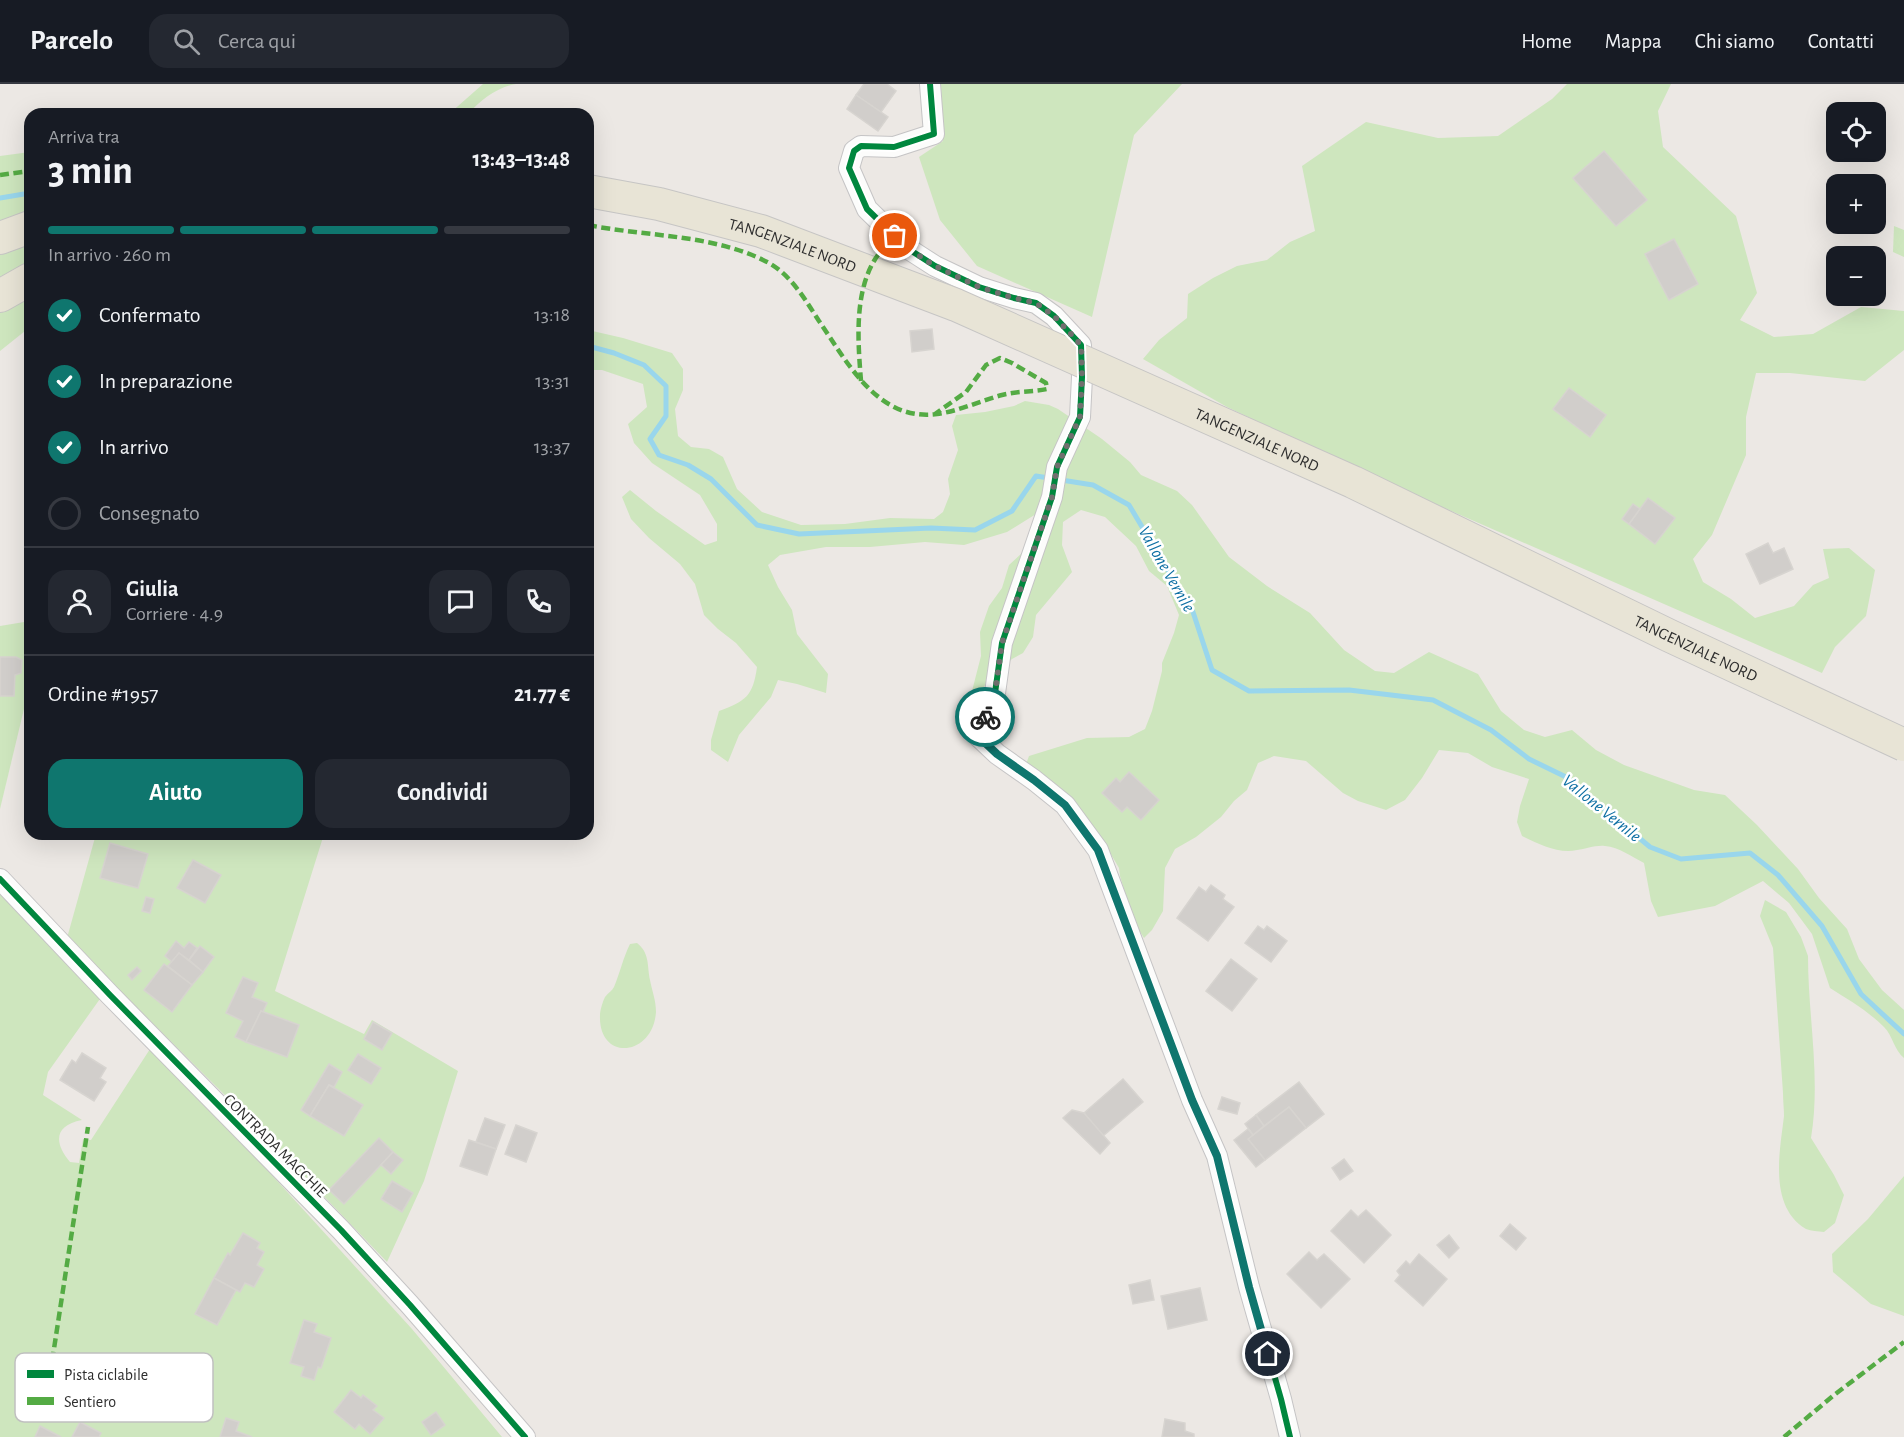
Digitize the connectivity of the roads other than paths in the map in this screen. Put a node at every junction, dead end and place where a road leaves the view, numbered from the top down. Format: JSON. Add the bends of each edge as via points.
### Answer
{"nodes":[{"id":1,"x":930,"y":84,"type":"edge"},
{"id":2,"x":594,"y":191,"type":"edge"},
{"id":3,"x":24,"y":229,"type":"edge"},
{"id":4,"x":0,"y":238,"type":"edge"},
{"id":5,"x":24,"y":261,"type":"edge"},
{"id":6,"x":0,"y":271,"type":"edge"},
{"id":7,"x":24,"y":282,"type":"edge"},
{"id":8,"x":0,"y":296,"type":"edge"},
{"id":9,"x":1904,"y":744,"type":"edge"},
{"id":10,"x":0,"y":879,"type":"edge"},
{"id":11,"x":525,"y":1437,"type":"edge"},
{"id":12,"x":1290,"y":1437,"type":"edge"}],
"edges":[{"from":1,"to":12,"type":"street","via":[[934,134],[894,147],[861,146],[854,152],[849,168],[867,209],[907,248],[935,266],[979,287],[1036,303],[1081,345],[1080,417],[1057,467],[1052,497],[1002,643],[995,693],[978,736],[1065,805],[1098,850],[1192,1100],[1217,1156]]},
{"from":2,"to":9,"type":"main road","name":"TANGENZIALE NORD","bridge":true,"via":[[761,231],[956,305],[1353,482]]},
{"from":3,"to":4,"type":"main road"},
{"from":5,"to":6,"type":"main road"},
{"from":7,"to":8,"type":"main road"},
{"from":10,"to":11,"type":"street","name":"CONTRADA MACCHIE","via":[[341,1230]]}]}
